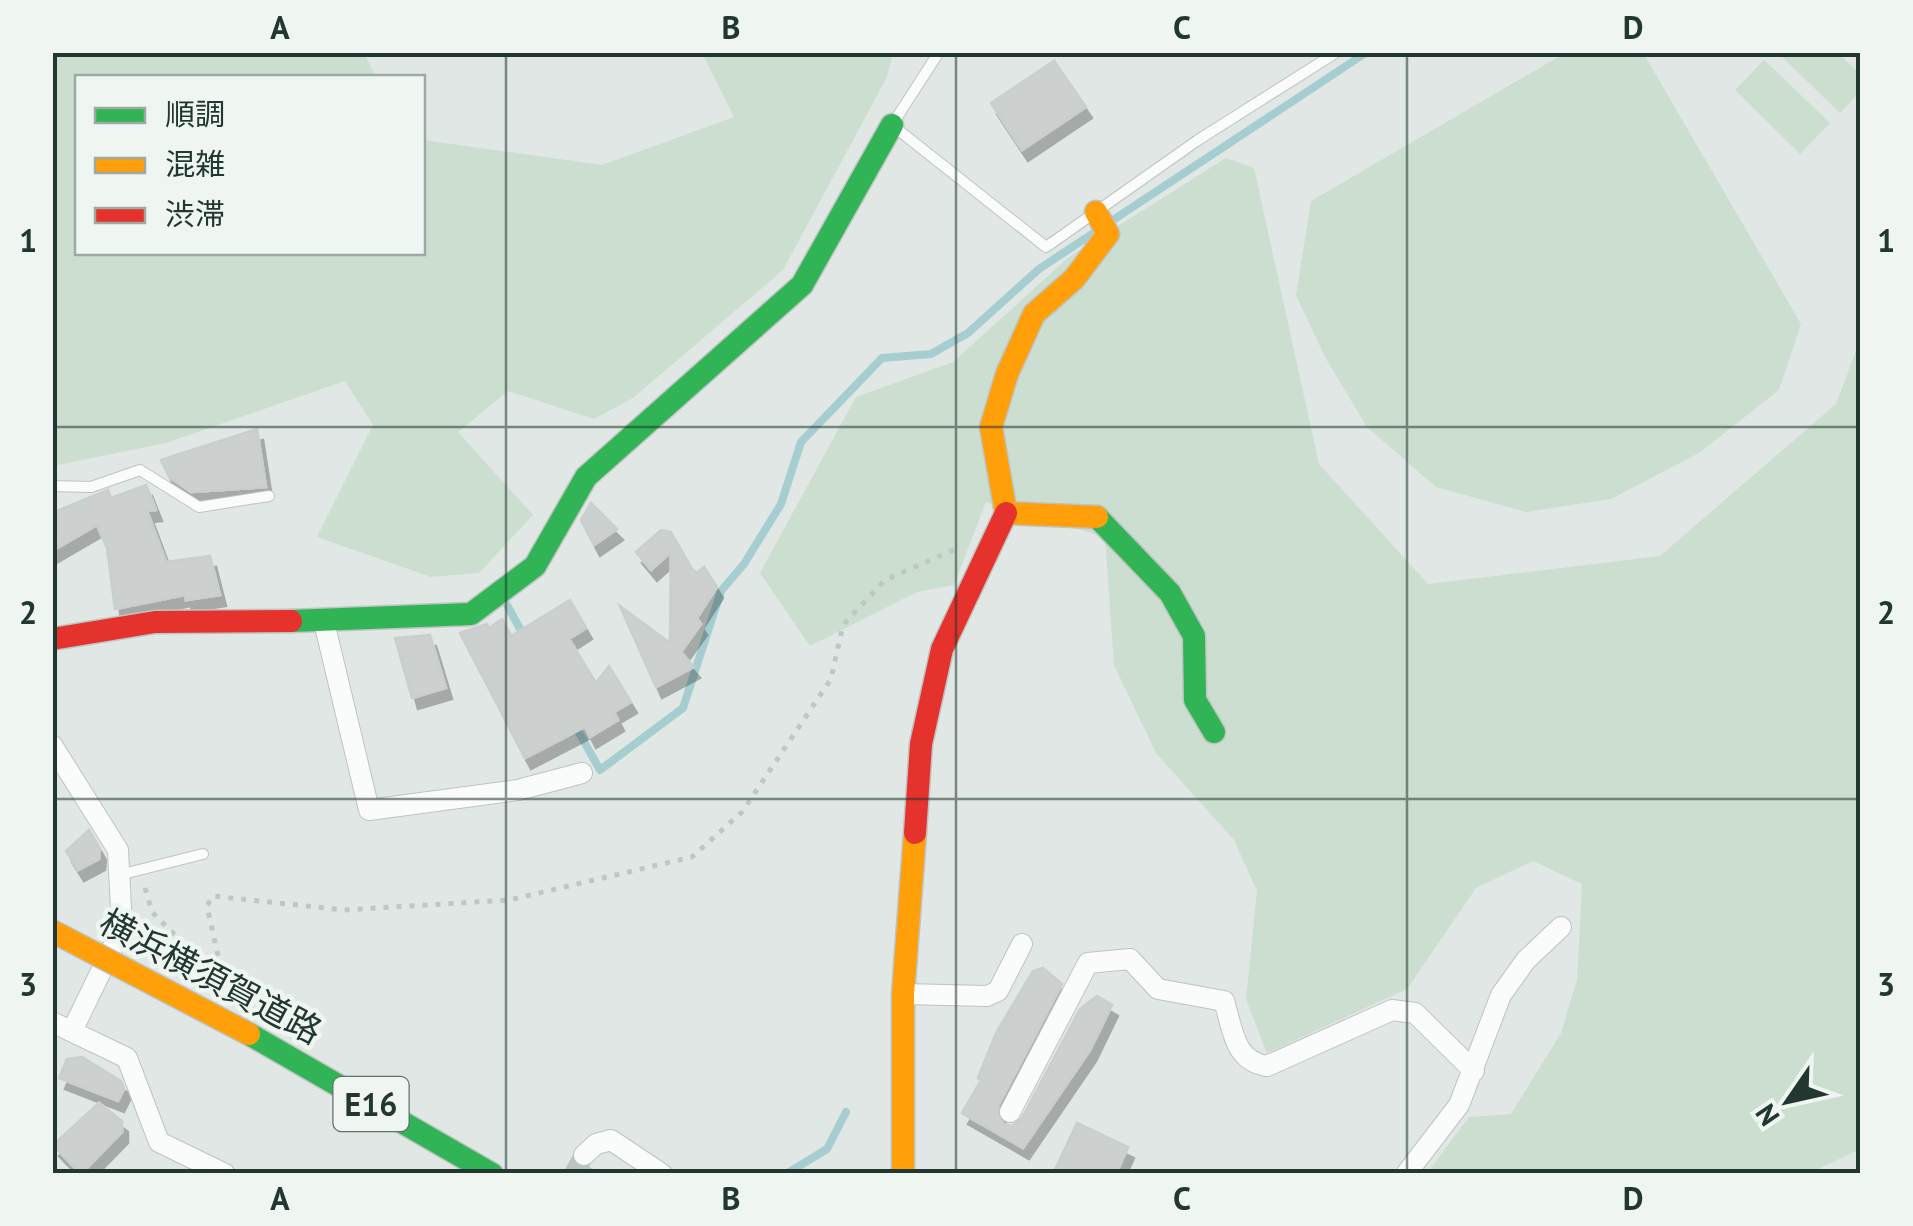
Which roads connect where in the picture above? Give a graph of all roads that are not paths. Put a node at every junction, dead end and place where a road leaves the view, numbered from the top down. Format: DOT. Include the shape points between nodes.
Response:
graph roads {
  1 [pos="939,52"];
  2 [pos="1336,52"];
  3 [pos="892,125"];
  4 [pos="1096,212"];
  5 [pos="52,486"];
  6 [pos="268,496"];
  7 [pos="1001,524"];
  8 [pos="324,622"];
  9 [pos="52,639"];
  10 [pos="1214,732"];
  11 [pos="52,745"];
  12 [pos="582,773"];
  13 [pos="203,854"];
  14 [pos="118,875"];
  15 [pos="1562,928"];
  16 [pos="52,930"];
  17 [pos="1022,944"];
  18 [pos="52,947"];
  19 [pos="903,994"];
  20 [pos="52,1022"];
  21 [pos="73,1029"];
  22 [pos="1474,1071"];
  23 [pos="1010,1112"];
  24 [pos="584,1154"];
  25 [pos="225,1174"];
  26 [pos="460,1174"];
  27 [pos="492,1174"];
  28 [pos="662,1174"];
  29 [pos="904,1174"];
  30 [pos="1406,1174"];
  1 -- 3 [label="lane"];
  2 -- 4 [label="lane"];
  3 -- 4 [label="lane" via="1046,247"];
  3 -- 8 [label="main road" via="802,285 586,477 534,566 470,614"];
  4 -- 7 [label="main road" via="1108,234 1074,279 1034,314 991,427"];
  5 -- 6 [label="lane" via="91,487 140,470 200,508"];
  7 -- 10 [label="main road" via="1102,518 1136,550 1194,636 1195,700"];
  7 -- 19 [label="main road" via="942,648 921,744"];
  8 -- 9 [label="main road" via="156,622"];
  8 -- 12 [label="street" via="369,810 518,790"];
  11 -- 14 [label="street" via="118,850"];
  13 -- 14 [label="lane"];
  14 -- 21 [label="street" via="122,928"];
  15 -- 22 [label="street" via="1500,995"];
  16 -- 27 [label="main road, 横浜横須賀道路 / E16, bridge" via="216,1015"];
  17 -- 19 [label="street" via="998,991 987,996"];
  18 -- 26 [label="main road, 横浜横須賀道路 / E16"];
  19 -- 29 [label="main road"];
  20 -- 21 [label="street"];
  21 -- 25 [label="street" via="127,1058 158,1142"];
  22 -- 23 [label="street" via="1415,1013 1392,1010 1267,1066 1250,1064 1239,1052 1224,1002 1158,989 1130,960 1088,963"];
  22 -- 30 [label="street" via="1459,1105"];
  24 -- 28 [label="street" via="611,1140"];
}
